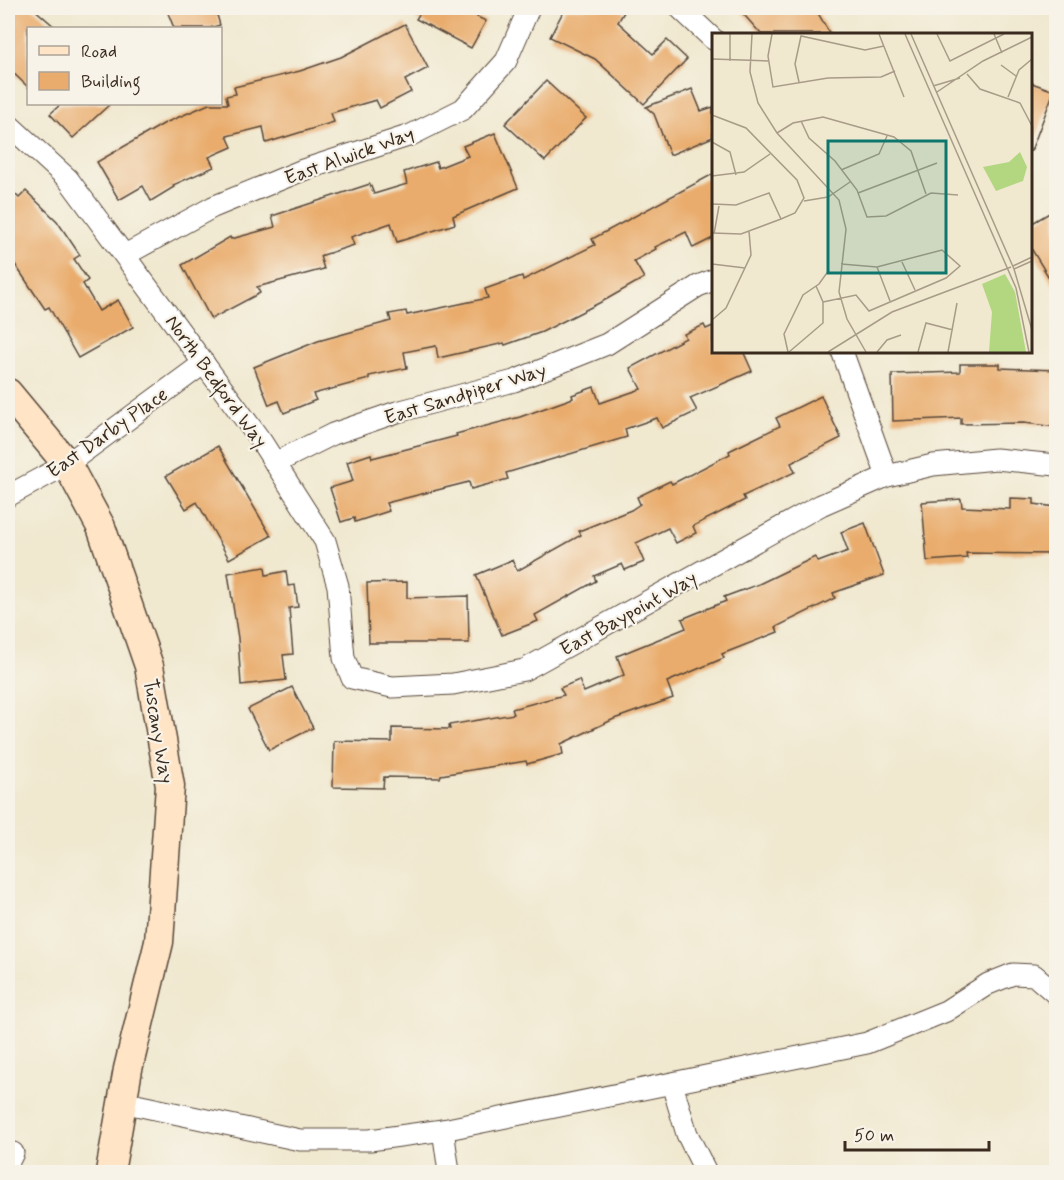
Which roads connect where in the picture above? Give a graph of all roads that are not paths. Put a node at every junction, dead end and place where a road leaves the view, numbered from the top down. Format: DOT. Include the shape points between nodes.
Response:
graph roads {
  1 [pos="529,8"];
  2 [pos="680,8"];
  3 [pos="712,38"];
  4 [pos="8,124"];
  5 [pos="125,255"];
  6 [pos="712,280"];
  7 [pos="842,352"];
  8 [pos="204,363"];
  9 [pos="8,393"];
  10 [pos="275,463"];
  11 [pos="67,464"];
  12 [pos="1056,465"];
  13 [pos="887,476"];
  14 [pos="8,496"];
  15 [pos="352,678"];
  16 [pos="1056,994"];
  17 [pos="672,1084"];
  18 [pos="122,1102"];
  19 [pos="443,1130"];
  20 [pos="110,1173"];
  21 [pos="449,1173"];
  22 [pos="706,1173"];
  1 -- 5 [label="street, East Alwick Way" via="506,61 463,109 411,135 303,170 213,207"];
  2 -- 3 [label="street"];
  4 -- 5 [label="street, North Bedford Way" via="68,179"];
  5 -- 8 [label="street, North Bedford Way"];
  6 -- 10 [label="street, East Sandpiper Way" via="607,344 513,381 333,434"];
  7 -- 13 [label="street"];
  8 -- 10 [label="street, North Bedford Way"];
  8 -- 11 [label="street, East Darby Place"];
  9 -- 11 [label="street, Tuscany Way"];
  10 -- 15 [label="street, North Bedford Way" via="325,541 338,586 344,657"];
  11 -- 14 [label="street, East Darby Place"];
  11 -- 18 [label="street, Tuscany Way" via="101,527 149,666 170,786 159,942"];
  12 -- 13 [label="street, East Baypoint Way" via="996,459 933,465"];
  13 -- 15 [label="street, East Baypoint Way" via="821,505 524,670 453,684 392,687"];
  16 -- 17 [label="street" via="1034,975 1013,974 988,984 946,1011 867,1043"];
  17 -- 19 [label="street"];
  17 -- 22 [label="street" via="687,1134"];
  18 -- 19 [label="street" via="300,1140 370,1140"];
  18 -- 20 [label="street, Tuscany Way"];
  19 -- 21 [label="street"];
}
